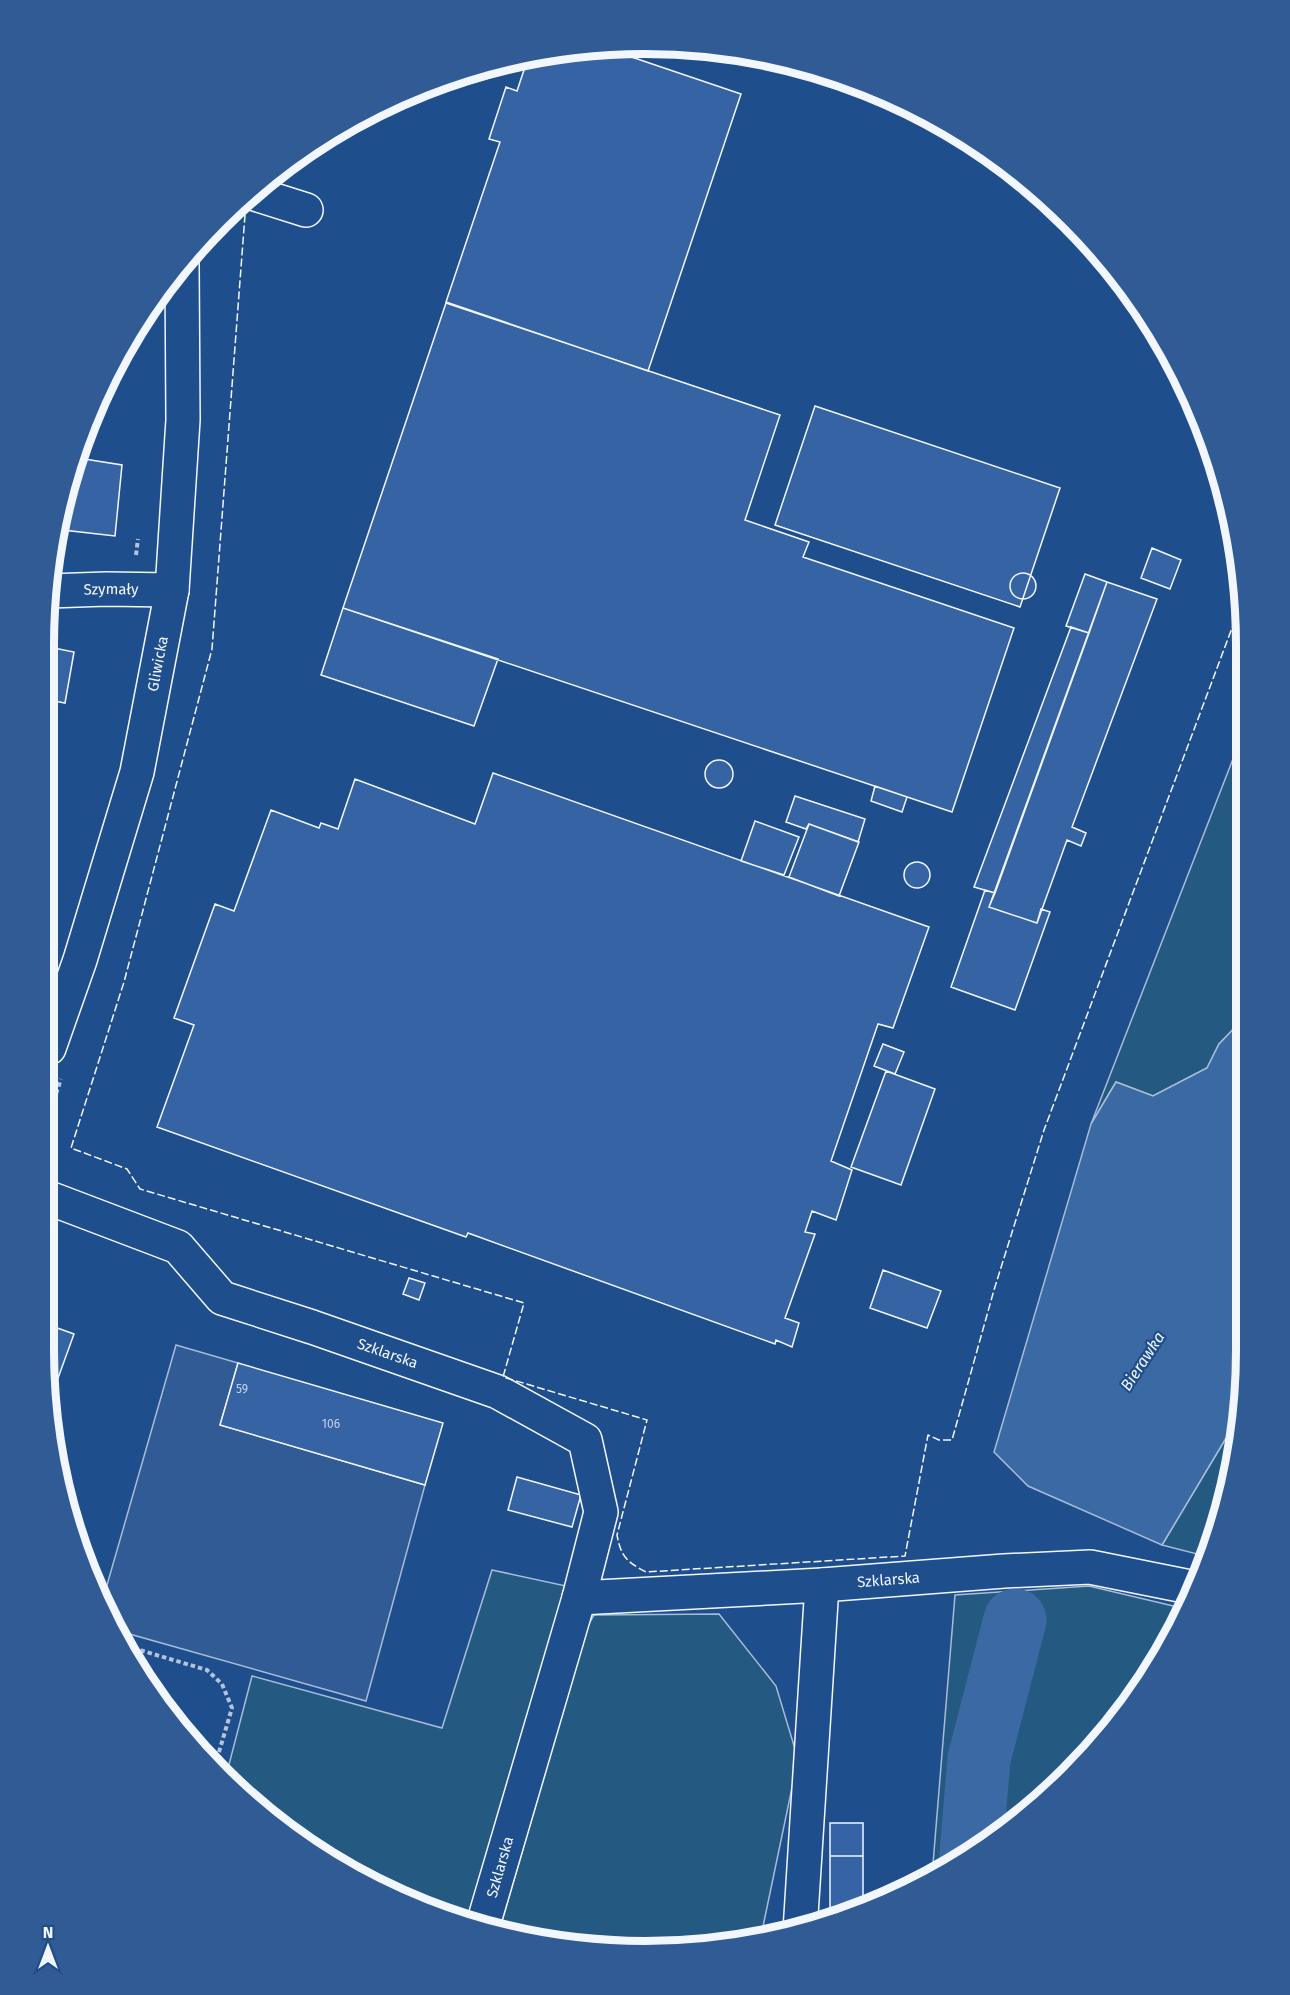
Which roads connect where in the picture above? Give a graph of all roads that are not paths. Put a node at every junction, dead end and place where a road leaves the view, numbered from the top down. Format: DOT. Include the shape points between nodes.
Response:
graph roads {
  1 [pos="261,196"];
  2 [pos="306,210"];
  3 [pos="182,278"];
  4 [pos="172,590"];
  5 [pos="57,591"];
  6 [pos="54,1034"];
  7 [pos="54,1200"];
  8 [pos="822,1585"];
  9 [pos="1186,1587"];
  10 [pos="579,1598"];
  11 [pos="485,1919"];
  12 [pos="801,1920"];
  1 -- 2 [label="street"];
  3 -- 4 [label="street, Gliwicka" via="183,420"];
  4 -- 5 [label="street, Szymały"];
  4 -- 6 [label="street, Gliwicka" via="137,772"];
  7 -- 10 [label="street, Szklarska" via="178,1247 222,1298 498,1392 585,1440 601,1512"];
  8 -- 9 [label="street, Szklarska" via="1090,1567"];
  8 -- 10 [label="street, Szklarska"];
  8 -- 12 [label="street"];
  10 -- 11 [label="street, Szklarska"];
}
